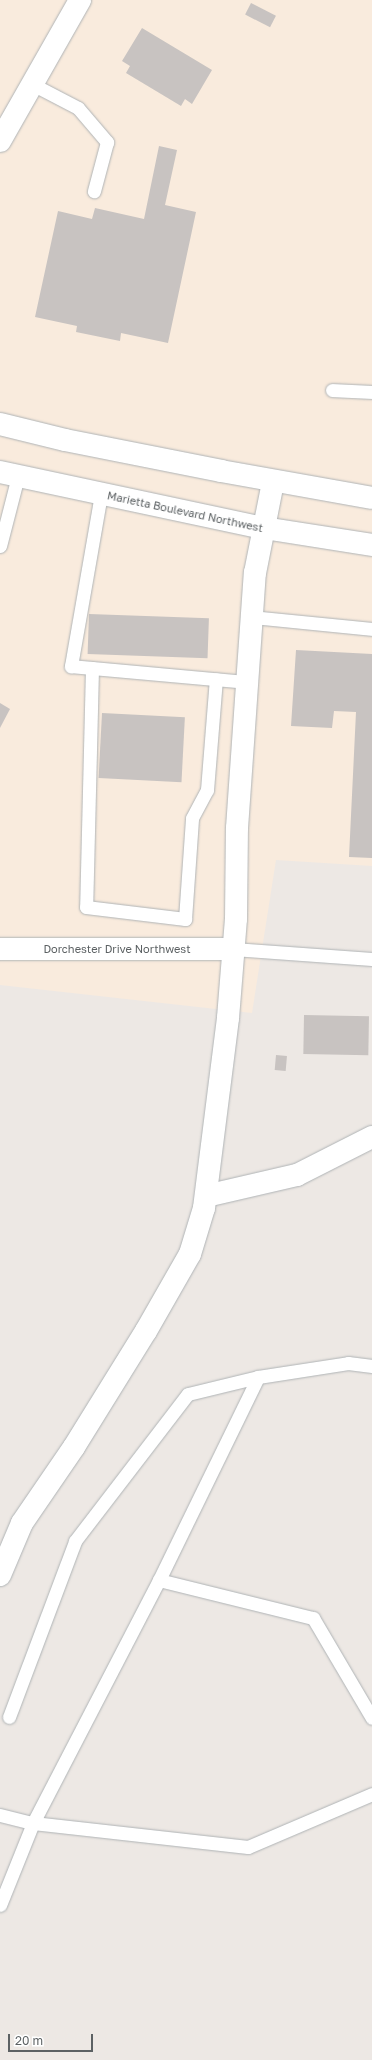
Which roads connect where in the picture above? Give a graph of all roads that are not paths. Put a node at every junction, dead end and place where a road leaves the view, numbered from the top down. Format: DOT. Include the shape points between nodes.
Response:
graph roads {
  1 [pos="80,0"];
  2 [pos="32,84"];
  3 [pos="0,140"];
  4 [pos="94,191"];
  5 [pos="332,390"];
  6 [pos="372,392"];
  7 [pos="0,424"];
  8 [pos="9,474"];
  9 [pos="273,482"];
  10 [pos="101,494"];
  11 [pos="372,498"];
  12 [pos="264,528"];
  13 [pos="372,545"];
  14 [pos="0,546"];
  15 [pos="252,617"];
  16 [pos="372,629"];
  17 [pos="92,668"];
  18 [pos="216,679"];
  19 [pos="247,682"];
  20 [pos="0,949"];
  21 [pos="234,949"];
  22 [pos="372,959"];
  23 [pos="372,1137"];
  24 [pos="206,1196"];
  25 [pos="372,1366"];
  26 [pos="258,1377"];
  27 [pos="0,1575"];
  28 [pos="159,1580"];
  29 [pos="9,1717"];
  30 [pos="372,1718"];
  31 [pos="372,1794"];
  32 [pos="0,1815"];
  33 [pos="33,1823"];
  34 [pos="0,1905"];
  1 -- 2 [label="street"];
  2 -- 3 [label="street"];
  2 -- 4 [label="lane" via="78,108 107,142"];
  5 -- 6 [label="lane"];
  7 -- 9 [label="street" via="65,440"];
  8 -- 10 [label="street, Marietta Boulevard Northwest"];
  8 -- 14 [label="lane"];
  9 -- 11 [label="street"];
  9 -- 12 [label="street"];
  10 -- 12 [label="street, Marietta Boulevard Northwest"];
  10 -- 17 [label="lane" via="71,666"];
  12 -- 13 [label="street, Marietta Boulevard Northwest"];
  12 -- 15 [label="street" via="255,573"];
  15 -- 16 [label="lane"];
  15 -- 19 [label="street"];
  17 -- 18 [label="lane"];
  17 -- 18 [label="lane" via="86,907 185,919 192,818 207,790"];
  18 -- 19 [label="lane"];
  19 -- 21 [label="street" via="237,828"];
  20 -- 21 [label="street, Dorchester Drive Northwest"];
  21 -- 22 [label="lane"];
  21 -- 24 [label="street"];
  23 -- 24 [label="street" via="297,1175"];
  24 -- 27 [label="street" via="190,1254 74,1447 22,1523"];
  25 -- 26 [label="lane" via="348,1363"];
  26 -- 28 [label="lane"];
  26 -- 29 [label="lane" via="188,1394 75,1541"];
  28 -- 30 [label="lane" via="313,1618"];
  28 -- 33 [label="lane"];
  31 -- 33 [label="lane" via="248,1847"];
  32 -- 33 [label="lane"];
  33 -- 34 [label="lane"];
}
